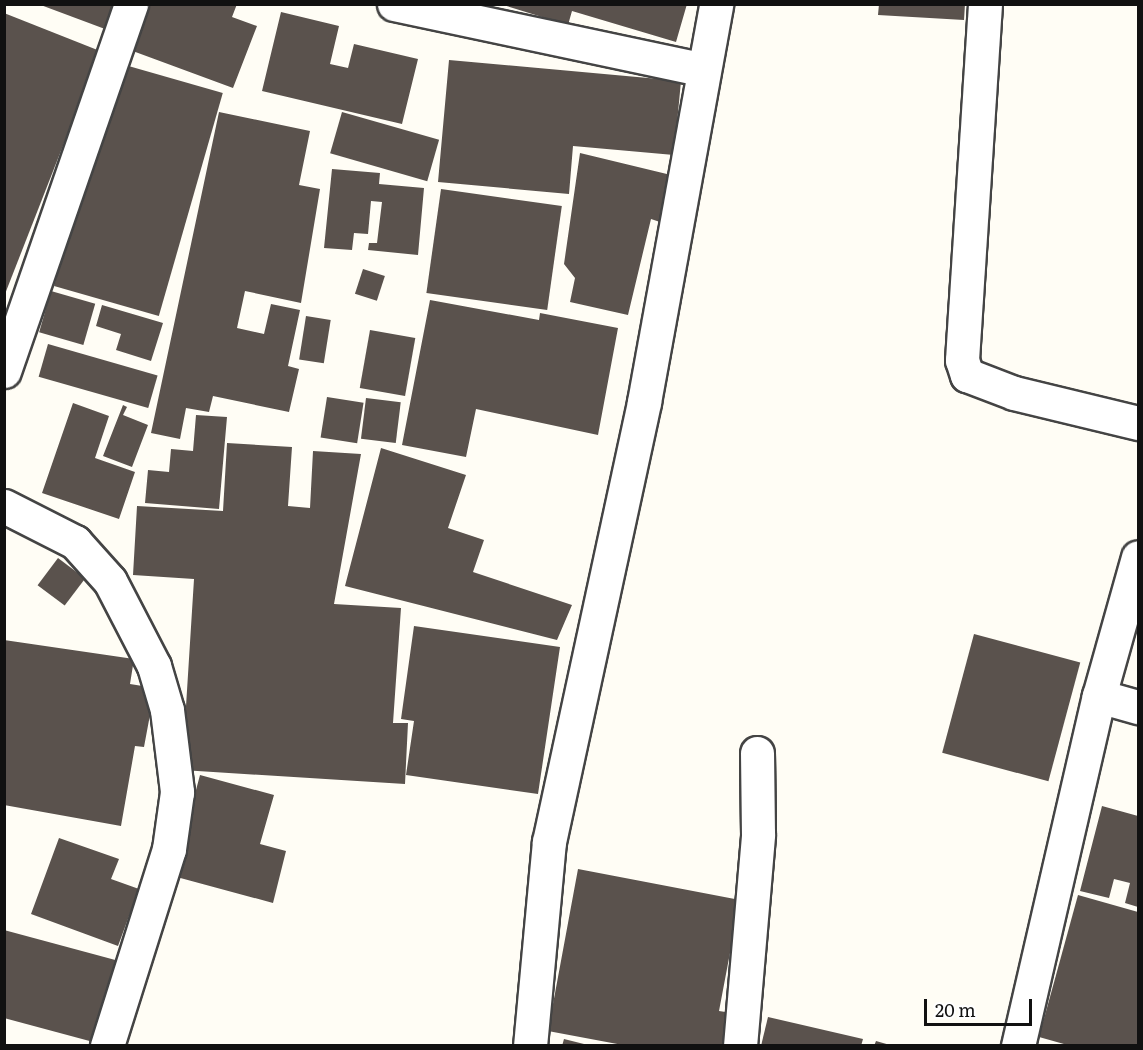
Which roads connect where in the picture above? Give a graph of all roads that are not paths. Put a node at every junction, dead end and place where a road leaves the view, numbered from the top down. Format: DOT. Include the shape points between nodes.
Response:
graph roads {
  1 [pos="131,4"];
  2 [pos="394,4"];
  3 [pos="716,4"];
  4 [pos="985,4"];
  5 [pos="701,69"];
  6 [pos="4,371"];
  7 [pos="1138,423"];
  8 [pos="4,506"];
  9 [pos="1138,556"];
  10 [pos="1100,696"];
  11 [pos="1138,707"];
  12 [pos="757,753"];
  13 [pos="107,1046"];
  14 [pos="530,1046"];
  15 [pos="740,1046"];
  16 [pos="1018,1046"];
  1 -- 6 [label="street"];
  2 -- 5 [label="street"];
  3 -- 5 [label="street"];
  4 -- 7 [label="street" via="962,360 967,375 1014,393"];
  5 -- 14 [label="street" via="644,402 549,842"];
  8 -- 13 [label="street" via="75,542 110,581 154,666 167,710 177,792 169,849"];
  9 -- 10 [label="street"];
  10 -- 11 [label="street"];
  10 -- 16 [label="street"];
  12 -- 15 [label="street" via="758,834"];
}
